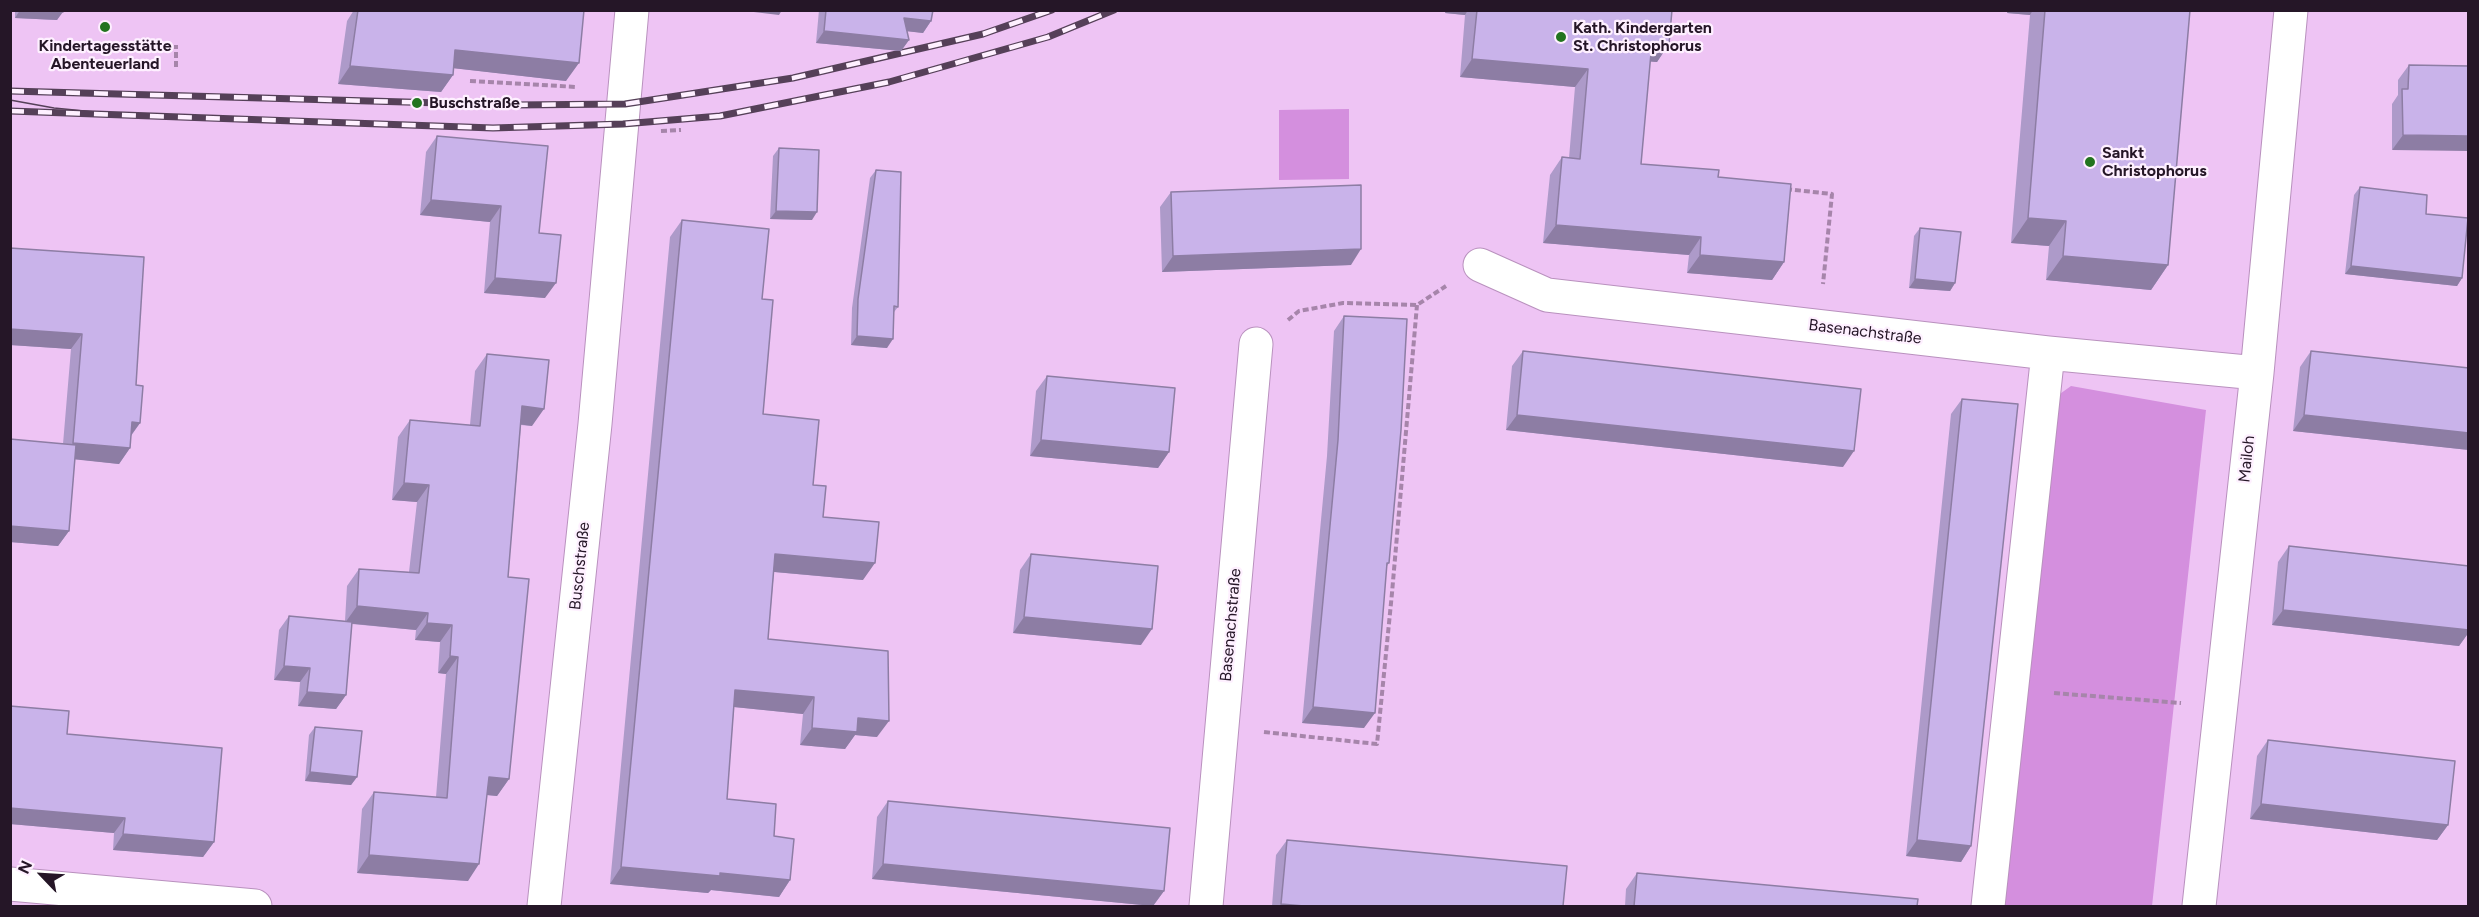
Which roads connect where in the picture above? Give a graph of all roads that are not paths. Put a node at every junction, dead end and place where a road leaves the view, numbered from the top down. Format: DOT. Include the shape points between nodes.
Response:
graph roads {
  1 [pos="632,10"];
  2 [pos="2292,10"];
  3 [pos="1480,265"];
  4 [pos="1256,344"];
  5 [pos="2048,353"];
  6 [pos="2256,373"];
  7 [pos="10,884"];
  8 [pos="255,906"];
  9 [pos="544,906"];
  10 [pos="1206,906"];
  11 [pos="1988,906"];
  12 [pos="2199,906"];
  1 -- 9 [label="street, Buschstraße" via="595,424"];
  2 -- 6 [label="street, Mailoh"];
  3 -- 5 [label="street, Basenachstraße" via="1547,295"];
  4 -- 10 [label="street, Basenachstraße"];
  5 -- 6 [label="street, Basenachstraße"];
  5 -- 11 [label="street"];
  6 -- 12 [label="street, Mailoh"];
  7 -- 8 [label="street"];
}
